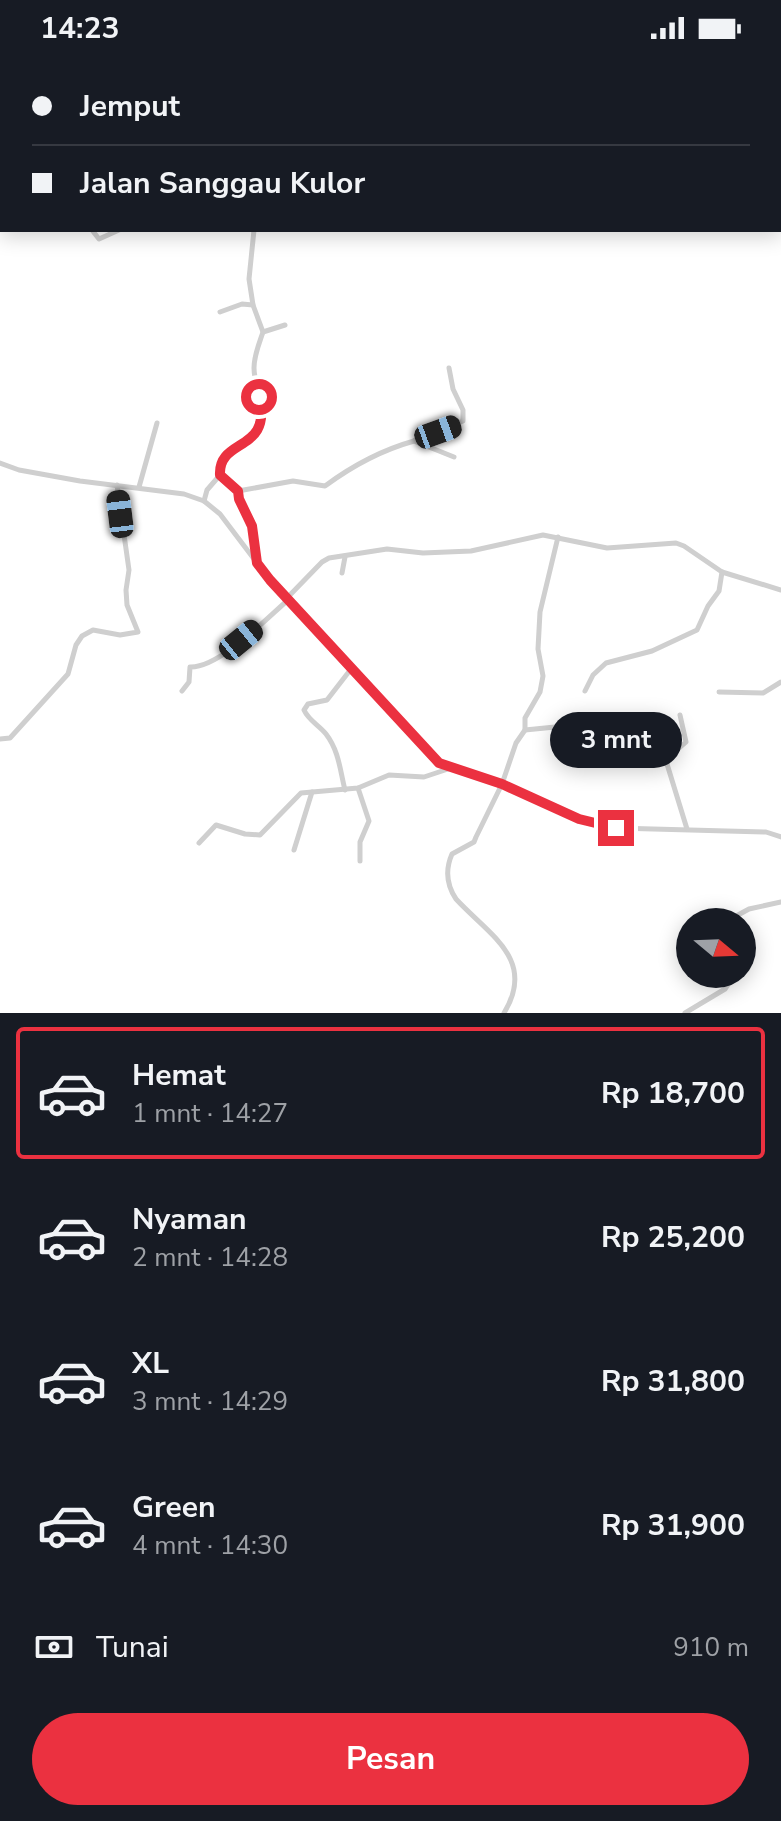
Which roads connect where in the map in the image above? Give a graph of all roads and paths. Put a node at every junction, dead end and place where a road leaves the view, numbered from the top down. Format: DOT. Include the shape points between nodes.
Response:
graph roads {
  1 [pos="94,232"];
  2 [pos="115,232"];
  3 [pos="254,232"];
  4 [pos="253,305"];
  5 [pos="220,312"];
  6 [pos="285,325"];
  7 [pos="263,332"];
  8 [pos="449,368"];
  9 [pos="157,423"];
  10 [pos="414,441"];
  11 [pos="454,457"];
  12 [pos="0,463"];
  13 [pos="220,475"];
  14 [pos="117,485"];
  15 [pos="139,488"];
  16 [pos="238,491"];
  17 [pos="204,501"];
  18 [pos="558,537"];
  19 [pos="345,557"];
  20 [pos="257,563"];
  21 [pos="722,572"];
  22 [pos="342,573"];
  23 [pos="781,590"];
  24 [pos="287,599"];
  25 [pos="351,669"];
  26 [pos="781,682"];
  27 [pos="182,691"];
  28 [pos="585,691"];
  29 [pos="719,692"];
  30 [pos="680,715"];
  31 [pos="575,725"];
  32 [pos="525,730"];
  33 [pos="0,739"];
  34 [pos="451,768"];
  35 [pos="502,784"];
  36 [pos="358,788"];
  37 [pos="345,790"];
  38 [pos="312,792"];
  39 [pos="687,829"];
  40 [pos="781,837"];
  41 [pos="199,843"];
  42 [pos="294,850"];
  43 [pos="360,861"];
  44 [pos="781,902"];
  45 [pos="754,908"];
  46 [pos="724,988"];
  47 [pos="504,1013"];
  48 [pos="685,1013"];
  1 -- 2 [label="street" via="99,239"];
  3 -- 4 [label="street" via="249,270"];
  4 -- 5 [label="street"];
  4 -- 7 [label="street"];
  6 -- 7 [label="street"];
  7 -- 13 [label="street" via="254,368 262,421 254,436 222,460"];
  8 -- 10 [label="street" via="463,421"];
  9 -- 15 [label="street"];
  10 -- 11 [label="street"];
  10 -- 16 [label="street" via="363,462 325,486 293,481"];
  12 -- 14 [label="street"];
  13 -- 16 [label="street"];
  13 -- 17 [label="street"];
  14 -- 15 [label="street"];
  14 -- 33 [label="street" via="129,570 127,605 138,632 93,630 82,636 63,681 10,738"];
  15 -- 17 [label="street"];
  16 -- 20 [label="street" via="252,526"];
  17 -- 20 [label="street"];
  18 -- 19 [label="street" via="535,536 471,551 387,549"];
  18 -- 21 [label="street" via="607,548 676,543"];
  18 -- 32 [label="street" via="540,612 543,682 525,718"];
  19 -- 22 [label="street"];
  19 -- 24 [label="street" via="325,560"];
  20 -- 24 [label="street"];
  21 -- 23 [label="street"];
  21 -- 28 [label="street" via="719,591 697,630 652,651 606,663"];
  24 -- 25 [label="street"];
  24 -- 27 [label="street" via="229,650 190,667"];
  25 -- 34 [label="street" via="429,755"];
  25 -- 37 [label="street" via="327,700 304,710 335,748"];
  26 -- 29 [label="street" via="763,693"];
  30 -- 39 [label="street" via="686,742 667,764"];
  31 -- 32 [label="street"];
  32 -- 35 [label="street"];
  34 -- 35 [label="street"];
  34 -- 36 [label="street" via="424,777 389,775"];
  35 -- 39 [label="street" via="598,825"];
  35 -- 47 [label="street" via="474,842 455,850 446,872 456,899 511,958 515,976"];
  36 -- 37 [label="street"];
  36 -- 43 [label="street" via="369,821 360,842"];
  37 -- 38 [label="street"];
  38 -- 41 [label="street" via="296,796 260,835 216,825"];
  38 -- 42 [label="street"];
  39 -- 40 [label="street"];
  44 -- 45 [label="street"];
  46 -- 48 [label="street"];
}
